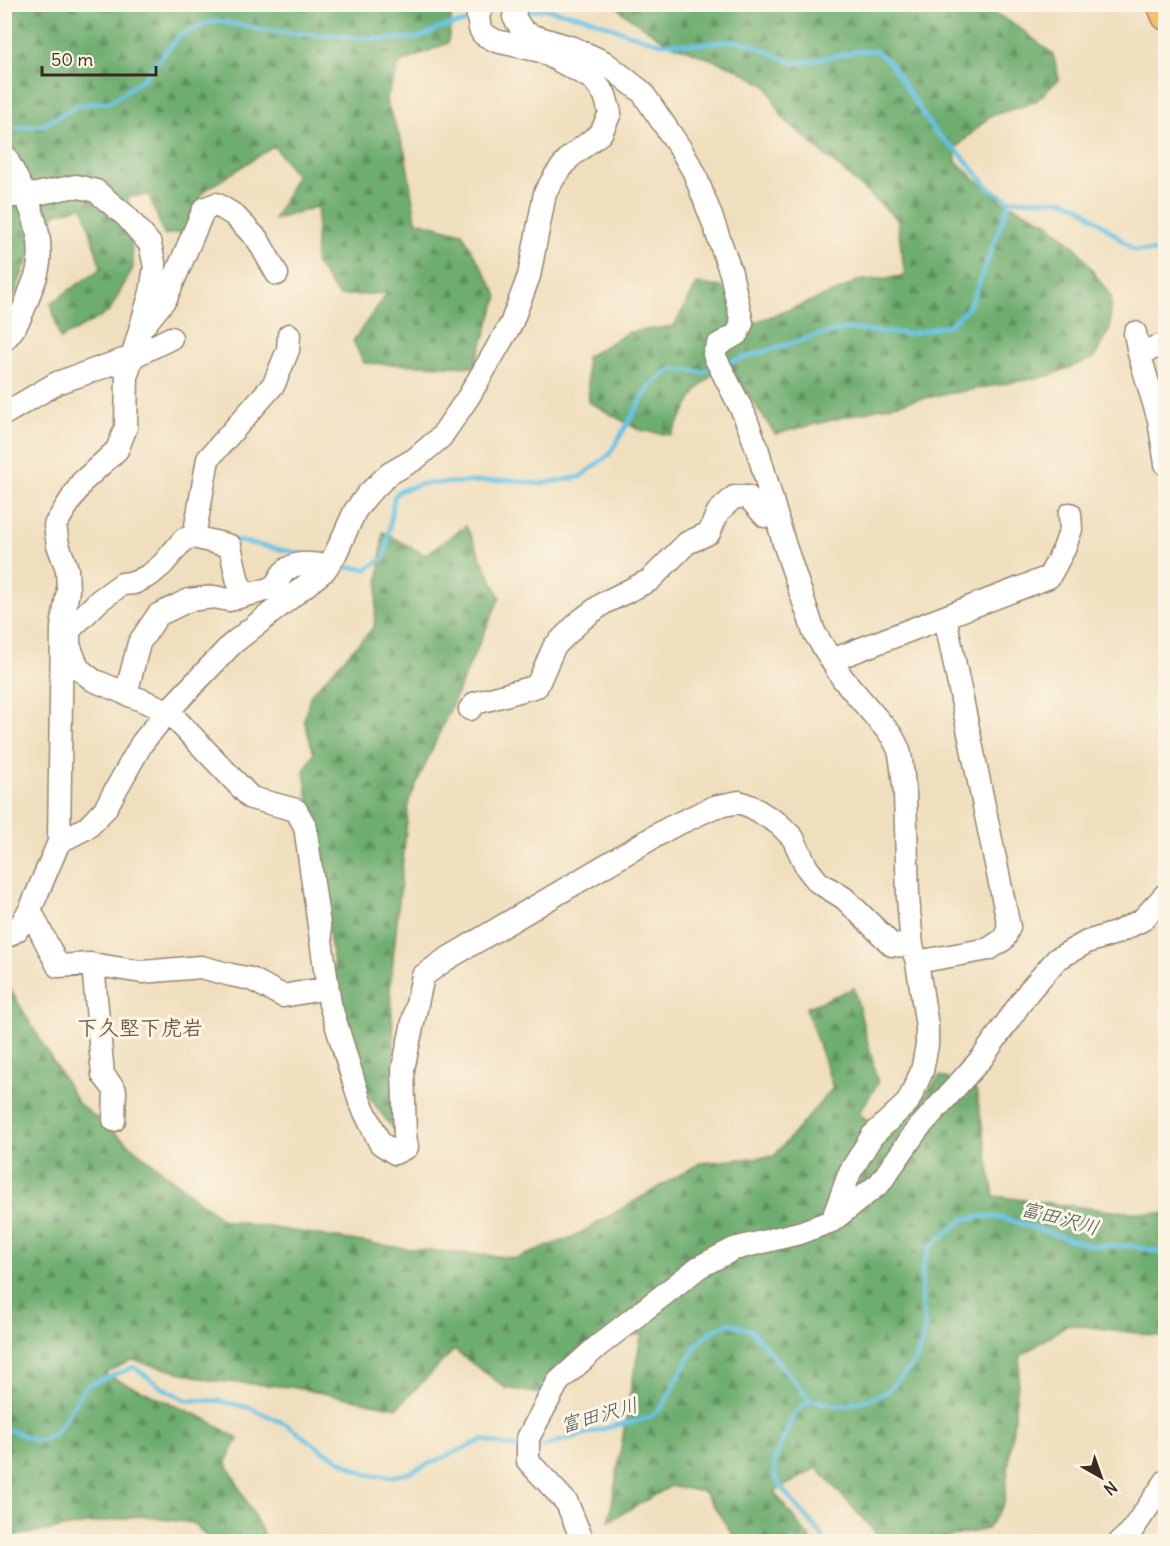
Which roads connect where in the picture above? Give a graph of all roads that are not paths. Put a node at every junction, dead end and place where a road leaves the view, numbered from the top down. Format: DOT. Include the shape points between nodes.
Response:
graph roads {
  1 [pos="1161,4"];
  2 [pos="515,8"];
  3 [pos="480,11"];
  4 [pos="1166,16"];
  5 [pos="8,160"];
  6 [pos="15,196"];
  7 [pos="277,274"];
  8 [pos="138,332"];
  9 [pos="290,335"];
  10 [pos="171,338"];
  11 [pos="4,340"];
  12 [pos="1166,344"];
  13 [pos="132,357"];
  14 [pos="4,414"];
  15 [pos="1166,464"];
  16 [pos="775,513"];
  17 [pos="1070,514"];
  18 [pos="194,537"];
  19 [pos="327,567"];
  20 [pos="246,595"];
  21 [pos="945,617"];
  22 [pos="66,633"];
  23 [pos="832,660"];
  24 [pos="126,694"];
  25 [pos="470,709"];
  26 [pos="168,711"];
  27 [pos="59,842"];
  28 [pos="1166,894"];
  29 [pos="30,910"];
  30 [pos="4,938"];
  31 [pos="915,954"];
  32 [pos="91,964"];
  33 [pos="327,988"];
  34 [pos="114,1120"];
  35 [pos="832,1221"];
  36 [pos="1166,1481"];
  37 [pos="583,1542"];
  38 [pos="1120,1542"];
  1 -- 4 [label="main road"];
  2 -- 3 [label="street"];
  2 -- 16 [label="street" via="516,21 525,32 604,62 642,92 694,172 731,273 742,324 737,334 718,345 714,354 744,414"];
  3 -- 19 [label="street" via="480,29 489,38 541,51 593,79 605,95 610,113 601,133 570,158 545,193 530,276 511,324 469,396 441,437 368,494"];
  5 -- 6 [label="street"];
  6 -- 8 [label="street" via="76,186 96,191 126,216 150,244 155,267"];
  6 -- 11 [label="street" via="37,227 38,272 22,316"];
  7 -- 8 [label="street" via="258,240 234,215 216,204 204,209 166,298"];
  8 -- 13 [label="street"];
  9 -- 18 [label="street" via="274,384 208,459"];
  10 -- 13 [label="street"];
  12 -- 15 [label="street" via="1137,343 1159,420"];
  13 -- 14 [label="street" via="57,383"];
  13 -- 22 [label="street" via="127,375 126,427 117,450 82,482 55,525 67,569 62,627"];
  16 -- 23 [label="street" via="814,632"];
  16 -- 25 [label="street" via="765,516 748,497 734,497 718,512 709,533 687,543 650,580 604,603 581,620 554,647 537,686 476,703"];
  17 -- 21 [label="street" via="1071,529 1049,577"];
  18 -- 20 [label="street" via="230,546 238,582"];
  18 -- 22 [label="street" via="184,539 150,575 122,584 100,600"];
  19 -- 20 [label="street" via="296,565 284,571 276,585"];
  19 -- 26 [label="street" via="232,644"];
  20 -- 24 [label="street" via="229,600 189,600 158,615 140,643"];
  21 -- 23 [label="street"];
  21 -- 31 [label="street" via="1009,927 1004,939 989,949"];
  22 -- 24 [label="street" via="78,668 93,680"];
  22 -- 27 [label="street"];
  23 -- 31 [label="street" via="843,680 892,736 899,750 906,794 908,897"];
  24 -- 26 [label="street"];
  26 -- 27 [label="street" via="142,743 105,809 88,827"];
  26 -- 33 [label="street" via="251,798 296,810 305,826"];
  27 -- 29 [label="street"];
  28 -- 35 [label="street" via="1142,920 1057,959 982,1058 917,1130 880,1183"];
  29 -- 30 [label="street" via="16,930"];
  29 -- 32 [label="street" via="58,966"];
  31 -- 33 [label="street" via="891,945 844,898 818,882 793,838 780,824 739,802 714,807 669,828 423,976 403,1069 407,1147 395,1153 380,1143 360,1102"];
  31 -- 35 [label="street" via="927,1026 922,1071 908,1102 872,1136 850,1172"];
  32 -- 33 [label="street" via="142,972 201,967 251,979 283,996"];
  32 -- 34 [label="street" via="103,1075 115,1090"];
  35 -- 37 [label="street" via="734,1249 699,1267 558,1382 528,1448 528,1461 567,1503"];
  36 -- 38 [label="street"];
}
